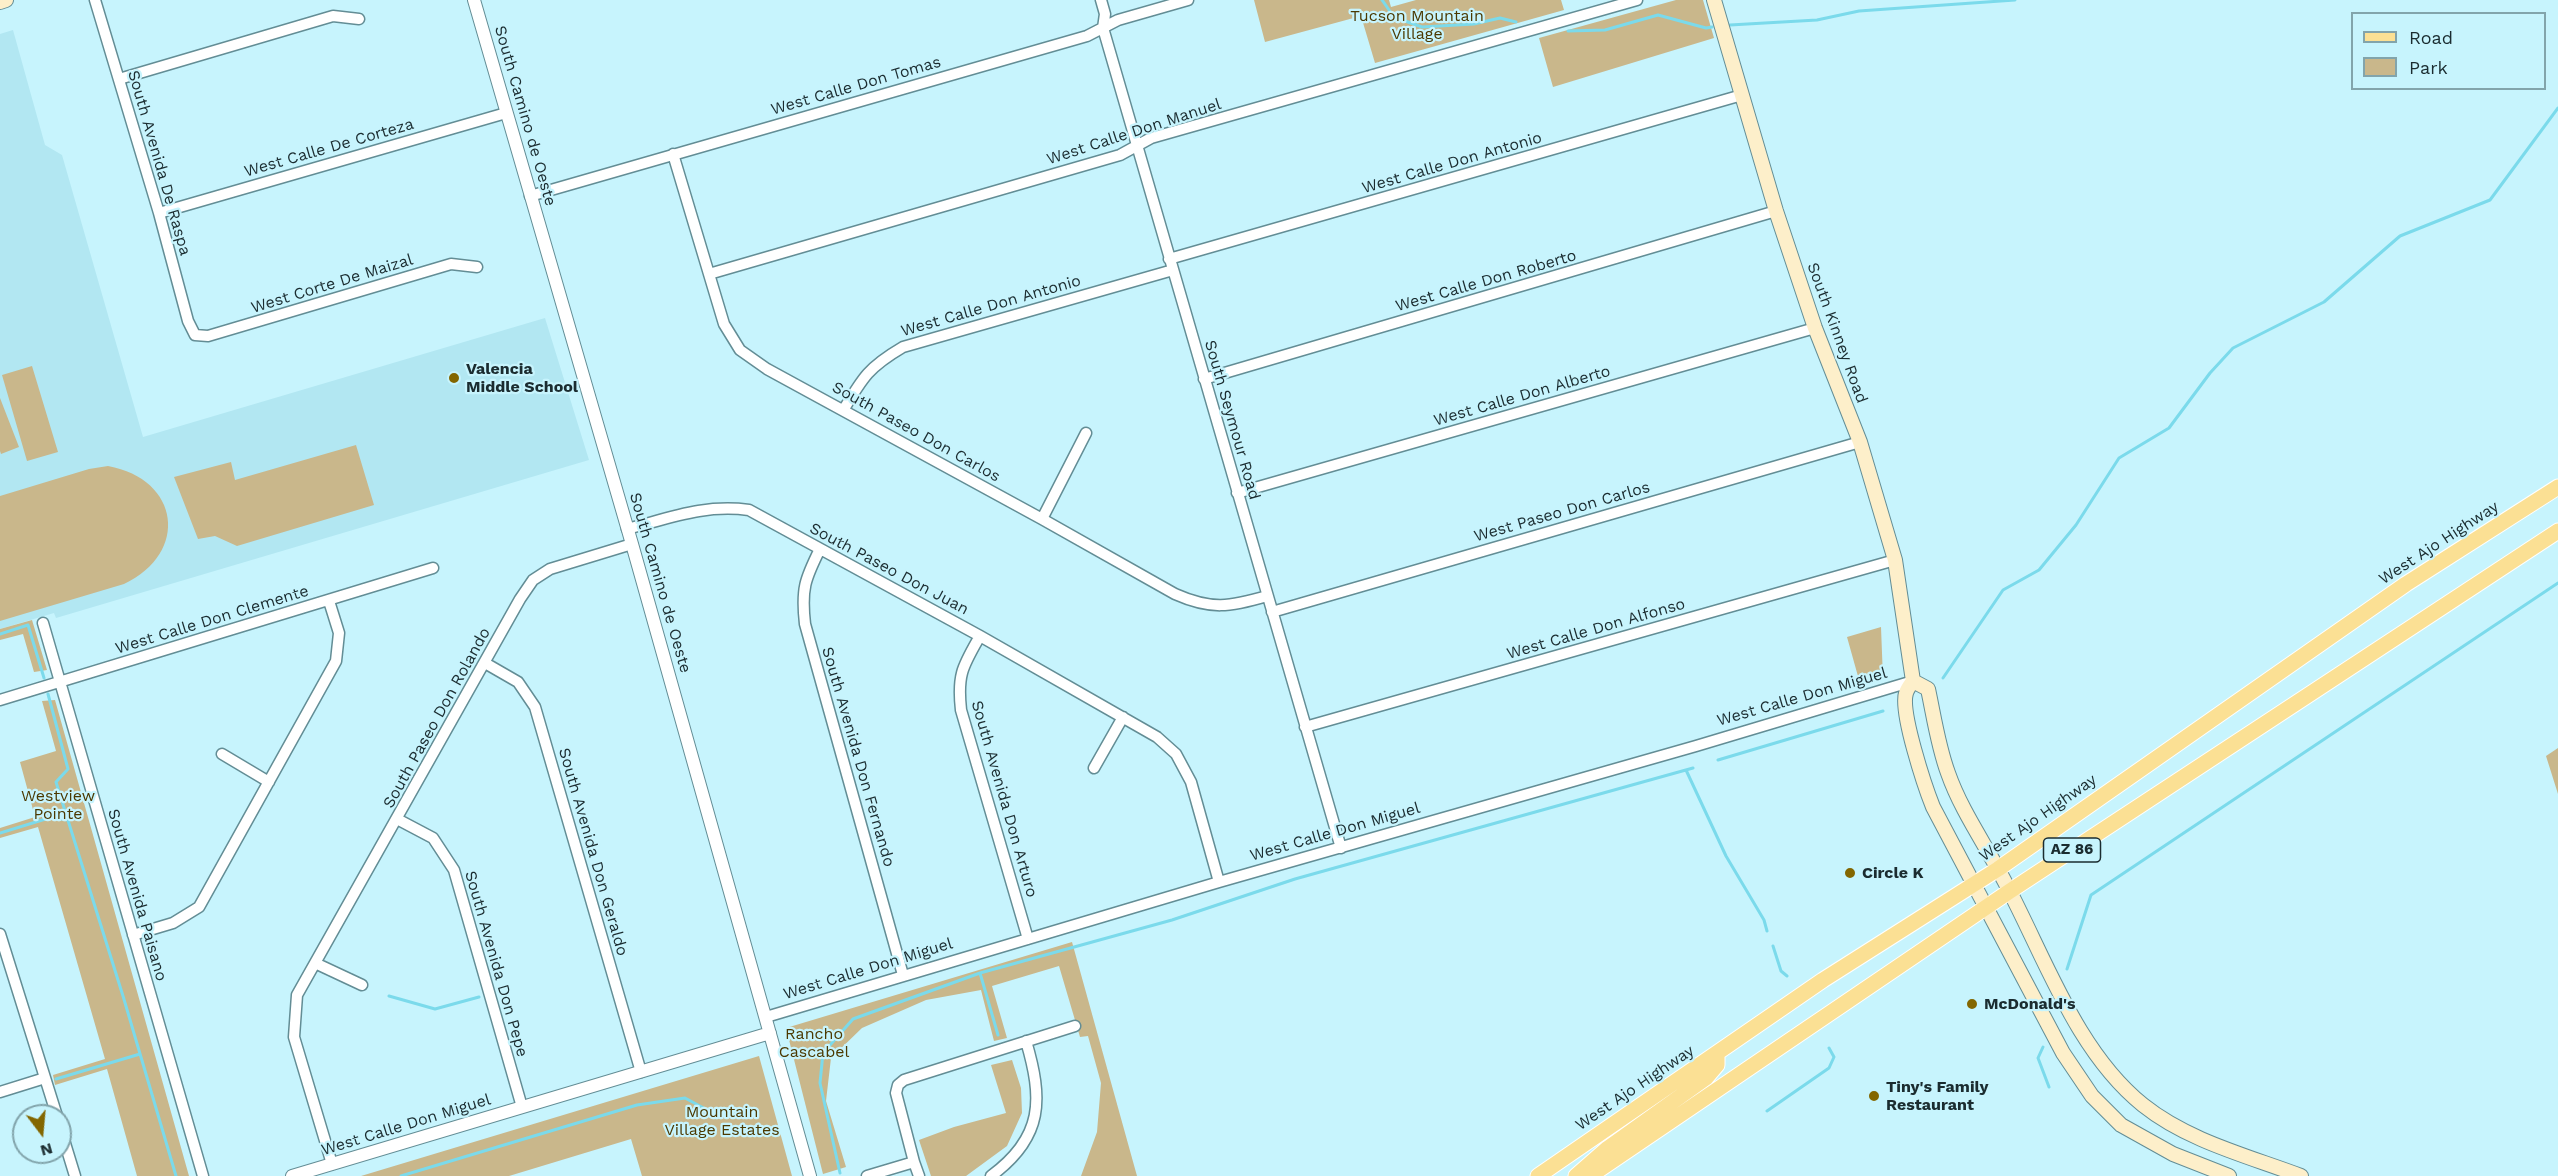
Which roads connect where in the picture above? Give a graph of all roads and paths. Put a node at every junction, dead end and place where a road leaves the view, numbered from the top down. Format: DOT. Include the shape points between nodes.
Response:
graph roads {
  1 [pos="6,0"];
  2 [pos="95,0"];
  3 [pos="474,0"];
  4 [pos="1101,0"];
  5 [pos="1188,0"];
  6 [pos="1637,0"];
  7 [pos="1714,0"];
  8 [pos="0,2"];
  9 [pos="359,19"];
  10 [pos="1103,28"];
  11 [pos="119,79"];
  12 [pos="1742,95"];
  13 [pos="506,113"];
  14 [pos="1136,146"];
  15 [pos="673,154"];
  16 [pos="530,196"];
  17 [pos="1776,211"];
  18 [pos="159,213"];
  19 [pos="1169,259"];
  20 [pos="477,267"];
  21 [pos="1173,270"];
  22 [pos="709,274"];
  23 [pos="1815,328"];
  24 [pos="195,335"];
  25 [pos="1204,379"];
  26 [pos="844,409"];
  27 [pos="1086,433"];
  28 [pos="1860,442"];
  29 [pos="2558,487"];
  30 [pos="1237,493"];
  31 [pos="1042,519"];
  32 [pos="627,529"];
  33 [pos="2558,531"];
  34 [pos="632,544"];
  35 [pos="820,549"];
  36 [pos="1895,560"];
  37 [pos="433,567"];
  38 [pos="1267,596"];
  39 [pos="329,601"];
  40 [pos="1272,612"];
  41 [pos="43,623"];
  42 [pos="980,636"];
  43 [pos="485,663"];
  44 [pos="61,681"];
  45 [pos="1913,681"];
  46 [pos="0,700"];
  47 [pos="1123,717"];
  48 [pos="1305,727"];
  49 [pos="222,754"];
  50 [pos="1094,768"];
  51 [pos="269,782"];
  52 [pos="397,819"];
  53 [pos="1341,848"];
  54 [pos="1998,868"];
  55 [pos="1219,882"];
  56 [pos="1972,885"];
  57 [pos="2010,891"];
  58 [pos="1984,909"];
  59 [pos="0,934"];
  60 [pos="133,935"];
  61 [pos="1028,939"];
  62 [pos="4,959"];
  63 [pos="315,963"];
  64 [pos="903,975"];
  65 [pos="362,985"];
  66 [pos="766,1017"];
  67 [pos="1075,1026"];
  68 [pos="770,1033"];
  69 [pos="1026,1041"];
  70 [pos="1717,1055"];
  71 [pos="641,1072"];
  72 [pos="45,1078"];
  73 [pos="0,1092"];
  74 [pos="53,1104"];
  75 [pos="522,1107"];
  76 [pos="914,1162"];
  77 [pos="332,1164"];
  78 [pos="203,1176"];
  79 [pos="292,1176"];
  80 [pos="810,1176"];
  81 [pos="867,1176"];
  82 [pos="919,1176"];
  83 [pos="991,1176"];
  84 [pos="1538,1176"];
  85 [pos="1576,1176"];
  86 [pos="1590,1176"];
  87 [pos="2229,1176"];
  88 [pos="2301,1176"];
  1 -- 8 [label="main road"];
  2 -- 11 [label="street, South Avenida De Raspa"];
  3 -- 13 [label="street, South Camino de Oeste"];
  4 -- 10 [label="street, South Seymour Road" via="1106,14"];
  5 -- 10 [label="street, West Calle Don Tomas"];
  6 -- 14 [label="street, West Calle Don Manuel" via="1163,135"];
  7 -- 12 [label="main road, South Kinney Road"];
  9 -- 11 [label="street" via="333,16"];
  10 -- 14 [label="street, South Seymour Road"];
  10 -- 15 [label="street, West Calle Don Tomas" via="1087,36"];
  11 -- 18 [label="street, South Avenida De Raspa"];
  12 -- 17 [label="main road, South Kinney Road"];
  12 -- 19 [label="street, West Calle Don Antonio"];
  13 -- 16 [label="street, South Camino de Oeste"];
  13 -- 18 [label="street, West Calle De Corteza"];
  14 -- 19 [label="street, South Seymour Road"];
  14 -- 22 [label="street, West Calle Don Manuel" via="1120,155"];
  15 -- 16 [label="street, West Calle Don Tomas"];
  15 -- 22 [label="street, South Paseo Don Carlos"];
  16 -- 32 [label="street, South Camino de Oeste"];
  17 -- 23 [label="main road, South Kinney Road"];
  17 -- 25 [label="street, West Calle Don Roberto"];
  18 -- 24 [label="street, South Avenida De Raspa"];
  19 -- 21 [label="street, South Seymour Road"];
  20 -- 24 [label="street, West Corte De Maizal" via="451,264 208,336"];
  21 -- 25 [label="street, South Seymour Road"];
  21 -- 26 [label="street, West Calle Don Antonio" via="903,347 879,361 862,379"];
  22 -- 26 [label="street, South Paseo Don Carlos" via="723,324 740,350 767,369"];
  23 -- 28 [label="main road, South Kinney Road"];
  23 -- 30 [label="street, West Calle Don Alberto"];
  25 -- 30 [label="street, South Seymour Road"];
  26 -- 31 [label="street, South Paseo Don Carlos"];
  27 -- 31 [label="street"];
  28 -- 36 [label="main road, South Kinney Road"];
  28 -- 40 [label="street, West Paseo Don Carlos"];
  29 -- 54 [label="main road, West Ajo Highway / AZ 86" via="2406,584"];
  30 -- 38 [label="street, South Seymour Road"];
  31 -- 38 [label="street, South Paseo Don Carlos" via="1195,603 1235,605"];
  32 -- 34 [label="street, South Camino de Oeste"];
  32 -- 35 [label="street, South Paseo Don Juan" via="723,507 748,510"];
  33 -- 57 [label="main road, AZ 86"];
  34 -- 43 [label="street, South Paseo Don Rolando" via="550,569 533,580"];
  34 -- 66 [label="street, South Camino de Oeste"];
  35 -- 42 [label="street, South Paseo Don Juan"];
  35 -- 64 [label="street, South Avenida Don Fernando" via="806,577 802,598 805,624"];
  36 -- 45 [label="main road, South Kinney Road"];
  36 -- 48 [label="street, West Calle Don Alfonso"];
  37 -- 39 [label="street, West Calle Don Clemente"];
  38 -- 40 [label="street, South Seymour Road"];
  39 -- 44 [label="street, West Calle Don Clemente"];
  39 -- 51 [label="street" via="339,633 336,661"];
  40 -- 48 [label="street, South Seymour Road"];
  41 -- 44 [label="street, South Avenida Paisano"];
  42 -- 47 [label="street, South Paseo Don Juan"];
  42 -- 61 [label="street, South Avenida Don Arturo" via="962,668 958,686 961,710"];
  43 -- 52 [label="street, South Paseo Don Rolando"];
  43 -- 71 [label="street, South Avenida Don Geraldo" via="518,682 535,707"];
  44 -- 46 [label="street, West Calle Don Clemente"];
  44 -- 60 [label="street, South Avenida Paisano"];
  45 -- 53 [label="street, West Calle Don Miguel"];
  45 -- 54 [label="main road" via="1928,689 1947,772 1959,801"];
  45 -- 56 [label="main road, South Kinney Road" via="1906,694 1907,709 1922,780"];
  47 -- 50 [label="street"];
  47 -- 55 [label="street, South Paseo Don Juan" via="1157,737 1176,754 1191,782"];
  48 -- 53 [label="street, South Seymour Road"];
  49 -- 51 [label="street"];
  51 -- 60 [label="street" via="199,907 173,924"];
  52 -- 63 [label="street, South Paseo Don Rolando"];
  52 -- 75 [label="street, South Avenida Don Pepe" via="433,838 454,870"];
  53 -- 55 [label="street, West Calle Don Miguel"];
  54 -- 56 [label="main road, West Ajo Highway / AZ 86"];
  54 -- 57 [label="main road"];
  55 -- 61 [label="street, West Calle Don Miguel"];
  56 -- 58 [label="main road, South Kinney Road"];
  56 -- 70 [label="main road, West Ajo Highway / AZ 86" via="1823,980"];
  57 -- 58 [label="main road, AZ 86"];
  57 -- 88 [label="main road" via="2052,978 2110,1074 2176,1128"];
  58 -- 86 [label="main road, AZ 86"];
  58 -- 87 [label="main road, South Kinney Road" via="2063,1053 2092,1096 2129,1130 2173,1154"];
  59 -- 62 [label="street"];
  60 -- 78 [label="street, South Avenida Paisano"];
  61 -- 64 [label="street, West Calle Don Miguel"];
  62 -- 72 [label="street"];
  63 -- 65 [label="street"];
  63 -- 77 [label="street, South Paseo Don Rolando" via="297,995 294,1037"];
  64 -- 66 [label="street, West Calle Don Miguel"];
  66 -- 68 [label="street, South Camino de Oeste"];
  67 -- 69 [label="street"];
  68 -- 71 [label="street, West Calle Don Miguel"];
  68 -- 80 [label="street, South Camino de Oeste"];
  69 -- 76 [label="street" via="910,1077 898,1085 897,1102"];
  69 -- 83 [label="street" via="1037,1089 1037,1114 1029,1137 1016,1155"];
  70 -- 84 [label="main road, West Ajo Highway / AZ 86"];
  70 -- 85 [label="main road" via="1717,1065 1706,1078 1608,1148"];
  71 -- 75 [label="street, West Calle Don Miguel"];
  72 -- 73 [label="street"];
  72 -- 74 [label="street"];
  75 -- 77 [label="street, West Calle Don Miguel"];
  76 -- 81 [label="street"];
  76 -- 82 [label="street"];
  77 -- 79 [label="street, West Calle Don Miguel"];
}
